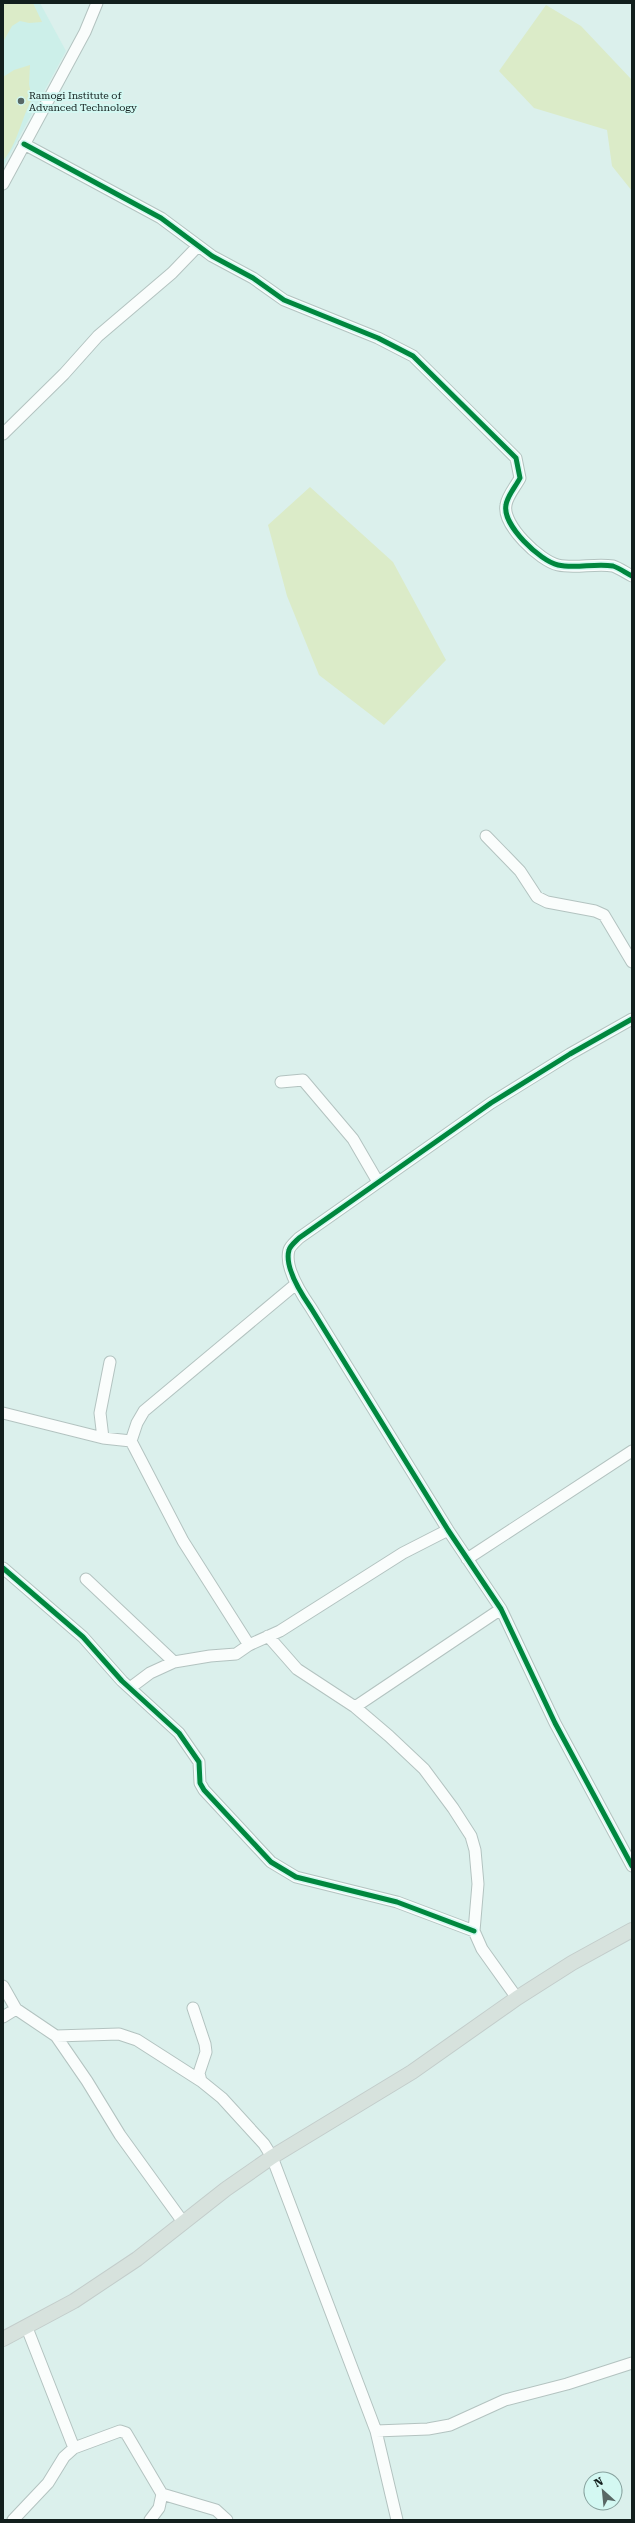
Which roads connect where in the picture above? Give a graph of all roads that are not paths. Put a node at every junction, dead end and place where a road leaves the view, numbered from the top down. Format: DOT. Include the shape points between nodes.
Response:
graph roads {
  1 [pos="97,3"];
  2 [pos="24,144"];
  3 [pos="3,184"];
  4 [pos="198,246"];
  5 [pos="3,434"];
  6 [pos="632,576"];
  7 [pos="486,836"];
  8 [pos="632,962"];
  9 [pos="632,1020"];
  10 [pos="281,1082"];
  11 [pos="378,1182"];
  12 [pos="296,1284"];
  13 [pos="110,1362"];
  14 [pos="3,1413"];
  15 [pos="103,1438"];
  16 [pos="131,1441"];
  17 [pos="632,1451"];
  18 [pos="448,1530"];
  19 [pos="467,1559"];
  20 [pos="3,1568"];
  21 [pos="86,1579"];
  22 [pos="501,1609"];
  23 [pos="268,1636"];
  24 [pos="249,1645"];
  25 [pos="174,1662"];
  26 [pos="130,1688"];
  27 [pos="355,1707"];
  28 [pos="632,1866"];
  29 [pos="632,1930"];
  30 [pos="474,1931"];
  31 [pos="3,1986"];
  32 [pos="517,1998"];
  33 [pos="193,2008"];
  34 [pos="16,2009"];
  35 [pos="3,2018"];
  36 [pos="56,2036"];
  37 [pos="201,2081"];
  38 [pos="272,2157"];
  39 [pos="183,2222"];
  40 [pos="27,2328"];
  41 [pos="3,2339"];
  42 [pos="632,2363"];
  43 [pos="376,2431"];
  44 [pos="74,2448"];
  45 [pos="162,2494"];
  46 [pos="13,2520"];
  47 [pos="150,2520"];
  48 [pos="227,2520"];
  49 [pos="397,2520"];
  1 -- 2 [label="street" via="85,32"];
  2 -- 3 [label="street"];
  2 -- 4 [label="street" via="154,214"];
  4 -- 5 [label="street" via="172,273 98,336 64,374"];
  4 -- 6 [label="street" via="253,278 284,300 378,338 413,356 516,458 520,478 506,505 507,512 512,524 530,548 548,562 559,565 613,566"];
  7 -- 8 [label="street" via="520,871 537,897 547,902 604,915"];
  9 -- 11 [label="street" via="491,1103"];
  10 -- 11 [label="street" via="303,1080 310,1086 353,1139"];
  11 -- 12 [label="street" via="315,1226 289,1249 288,1258"];
  12 -- 16 [label="street" via="144,1411"];
  12 -- 18 [label="street"];
  13 -- 15 [label="street" via="100,1413"];
  14 -- 15 [label="street"];
  15 -- 16 [label="street"];
  16 -- 24 [label="street" via="183,1541"];
  17 -- 19 [label="street"];
  18 -- 19 [label="street"];
  18 -- 23 [label="street" via="403,1553 280,1631"];
  19 -- 22 [label="street"];
  20 -- 26 [label="street" via="83,1637"];
  21 -- 25 [label="street"];
  22 -- 27 [label="street"];
  22 -- 28 [label="street" via="555,1723"];
  23 -- 24 [label="street"];
  23 -- 27 [label="street" via="297,1669"];
  24 -- 25 [label="street" via="236,1654"];
  25 -- 26 [label="street" via="150,1673"];
  26 -- 30 [label="street" via="179,1733 199,1762 200,1783 204,1790 271,1862 296,1877 397,1902"];
  27 -- 30 [label="street" via="424,1769 471,1836 477,1863 478,1884"];
  29 -- 32 [label="main road" via="572,1963"];
  30 -- 32 [label="street" via="482,1949"];
  31 -- 34 [label="street"];
  32 -- 38 [label="main road" via="412,2072"];
  33 -- 37 [label="street" via="206,2052 200,2073"];
  34 -- 35 [label="street"];
  34 -- 36 [label="street"];
  36 -- 37 [label="street" via="119,2034 137,2040"];
  36 -- 39 [label="street" via="120,2135"];
  37 -- 38 [label="street" via="222,2098 264,2144"];
  38 -- 39 [label="main road"];
  38 -- 43 [label="street"];
  39 -- 40 [label="main road" via="137,2259 74,2301"];
  40 -- 41 [label="main road"];
  40 -- 44 [label="street"];
  42 -- 43 [label="street" via="568,2384 505,2400 450,2425 428,2429"];
  43 -- 49 [label="street"];
  44 -- 45 [label="street" via="124,2431"];
  44 -- 46 [label="street" via="64,2457 48,2484"];
  45 -- 47 [label="street" via="159,2508"];
  45 -- 48 [label="street" via="216,2510"];
}
